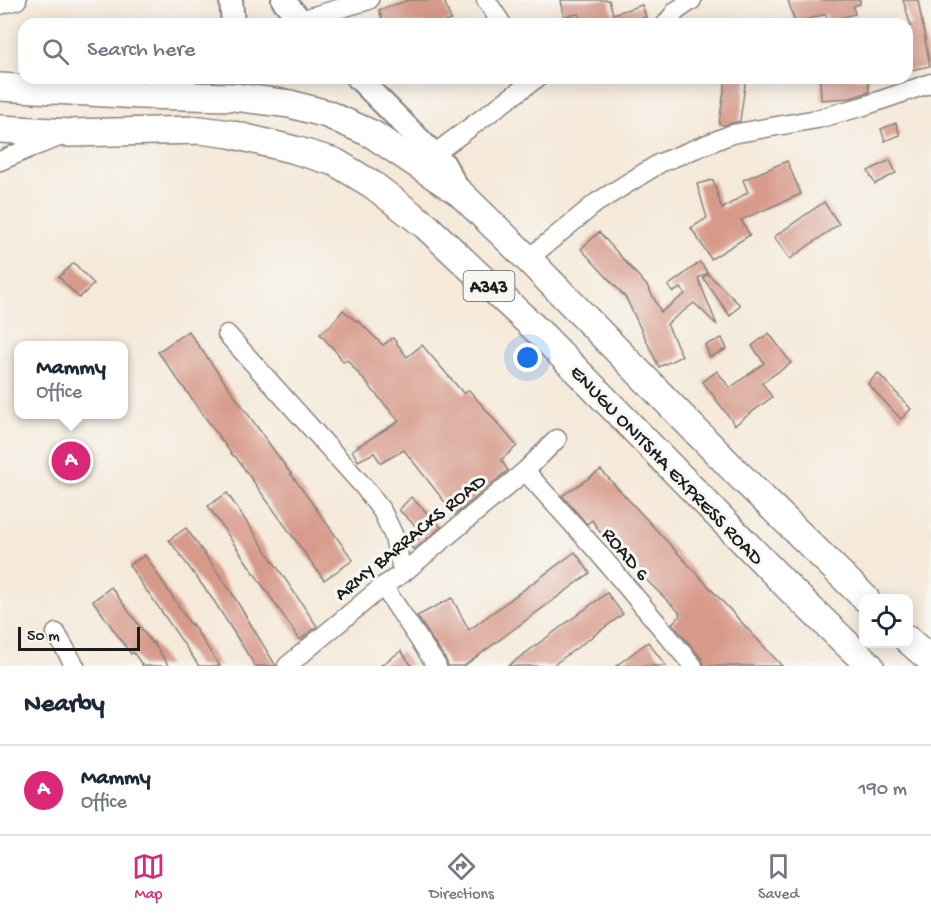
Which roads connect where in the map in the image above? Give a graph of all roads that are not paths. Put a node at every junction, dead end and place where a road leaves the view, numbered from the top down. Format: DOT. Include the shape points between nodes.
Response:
graph roads {
  1 [pos="17,0"];
  2 [pos="231,0"];
  3 [pos="284,0"];
  4 [pos="369,0"];
  5 [pos="486,0"];
  6 [pos="692,0"];
  7 [pos="0,5"];
  8 [pos="232,18"];
  9 [pos="299,18"];
  10 [pos="314,18"];
  11 [pos="498,18"];
  12 [pos="671,18"];
  13 [pos="931,83"];
  14 [pos="170,84"];
  15 [pos="364,84"];
  16 [pos="529,84"];
  17 [pos="0,87"];
  18 [pos="141,95"];
  19 [pos="0,129"];
  20 [pos="71,133"];
  21 [pos="434,154"];
  22 [pos="0,161"];
  23 [pos="460,193"];
  24 [pos="528,259"];
  25 [pos="227,334"];
  26 [pos="557,439"];
  27 [pos="525,471"];
  28 [pos="403,573"];
  29 [pos="383,586"];
  30 [pos="861,594"];
  31 [pos="56,633"];
  32 [pos="913,644"];
  33 [pos="931,660"];
  34 [pos="75,666"];
  35 [pos="287,666"];
  36 [pos="437,666"];
  37 [pos="693,666"];
  38 [pos="870,666"];
  1 -- 7 [label="street"];
  2 -- 8 [label="main road"];
  3 -- 9 [label="main road"];
  4 -- 10 [label="street"];
  5 -- 11 [label="street"];
  6 -- 12 [label="street"];
  13 -- 24 [label="street" via="817,119 732,134 660,163 596,202"];
  14 -- 18 [label="main road"];
  15 -- 21 [label="main road"];
  16 -- 21 [label="street"];
  17 -- 18 [label="highway, A343"];
  18 -- 23 [label="highway, A343" via="234,97 327,114 372,134"];
  19 -- 20 [label="highway, ENUGU ONITSHA EXPRESS ROAD / A343"];
  20 -- 22 [label="street"];
  20 -- 38 [label="highway, ENUGU ONITSHA EXPRESS ROAD / A343" via="200,130 230,134 335,162 373,185 426,226 543,336"];
  21 -- 23 [label="main road"];
  23 -- 24 [label="highway, A343"];
  24 -- 30 [label="highway, A343"];
  25 -- 28 [label="street" via="382,511 393,534"];
  26 -- 27 [label="street, ARMY BARRACKS ROAD"];
  27 -- 28 [label="street, ARMY BARRACKS ROAD"];
  27 -- 37 [label="street, ROAD 6"];
  28 -- 29 [label="street, ARMY BARRACKS ROAD"];
  29 -- 35 [label="street, ARMY BARRACKS ROAD"];
  29 -- 36 [label="street"];
  31 -- 34 [label="street"];
  32 -- 33 [label="highway"];
}
